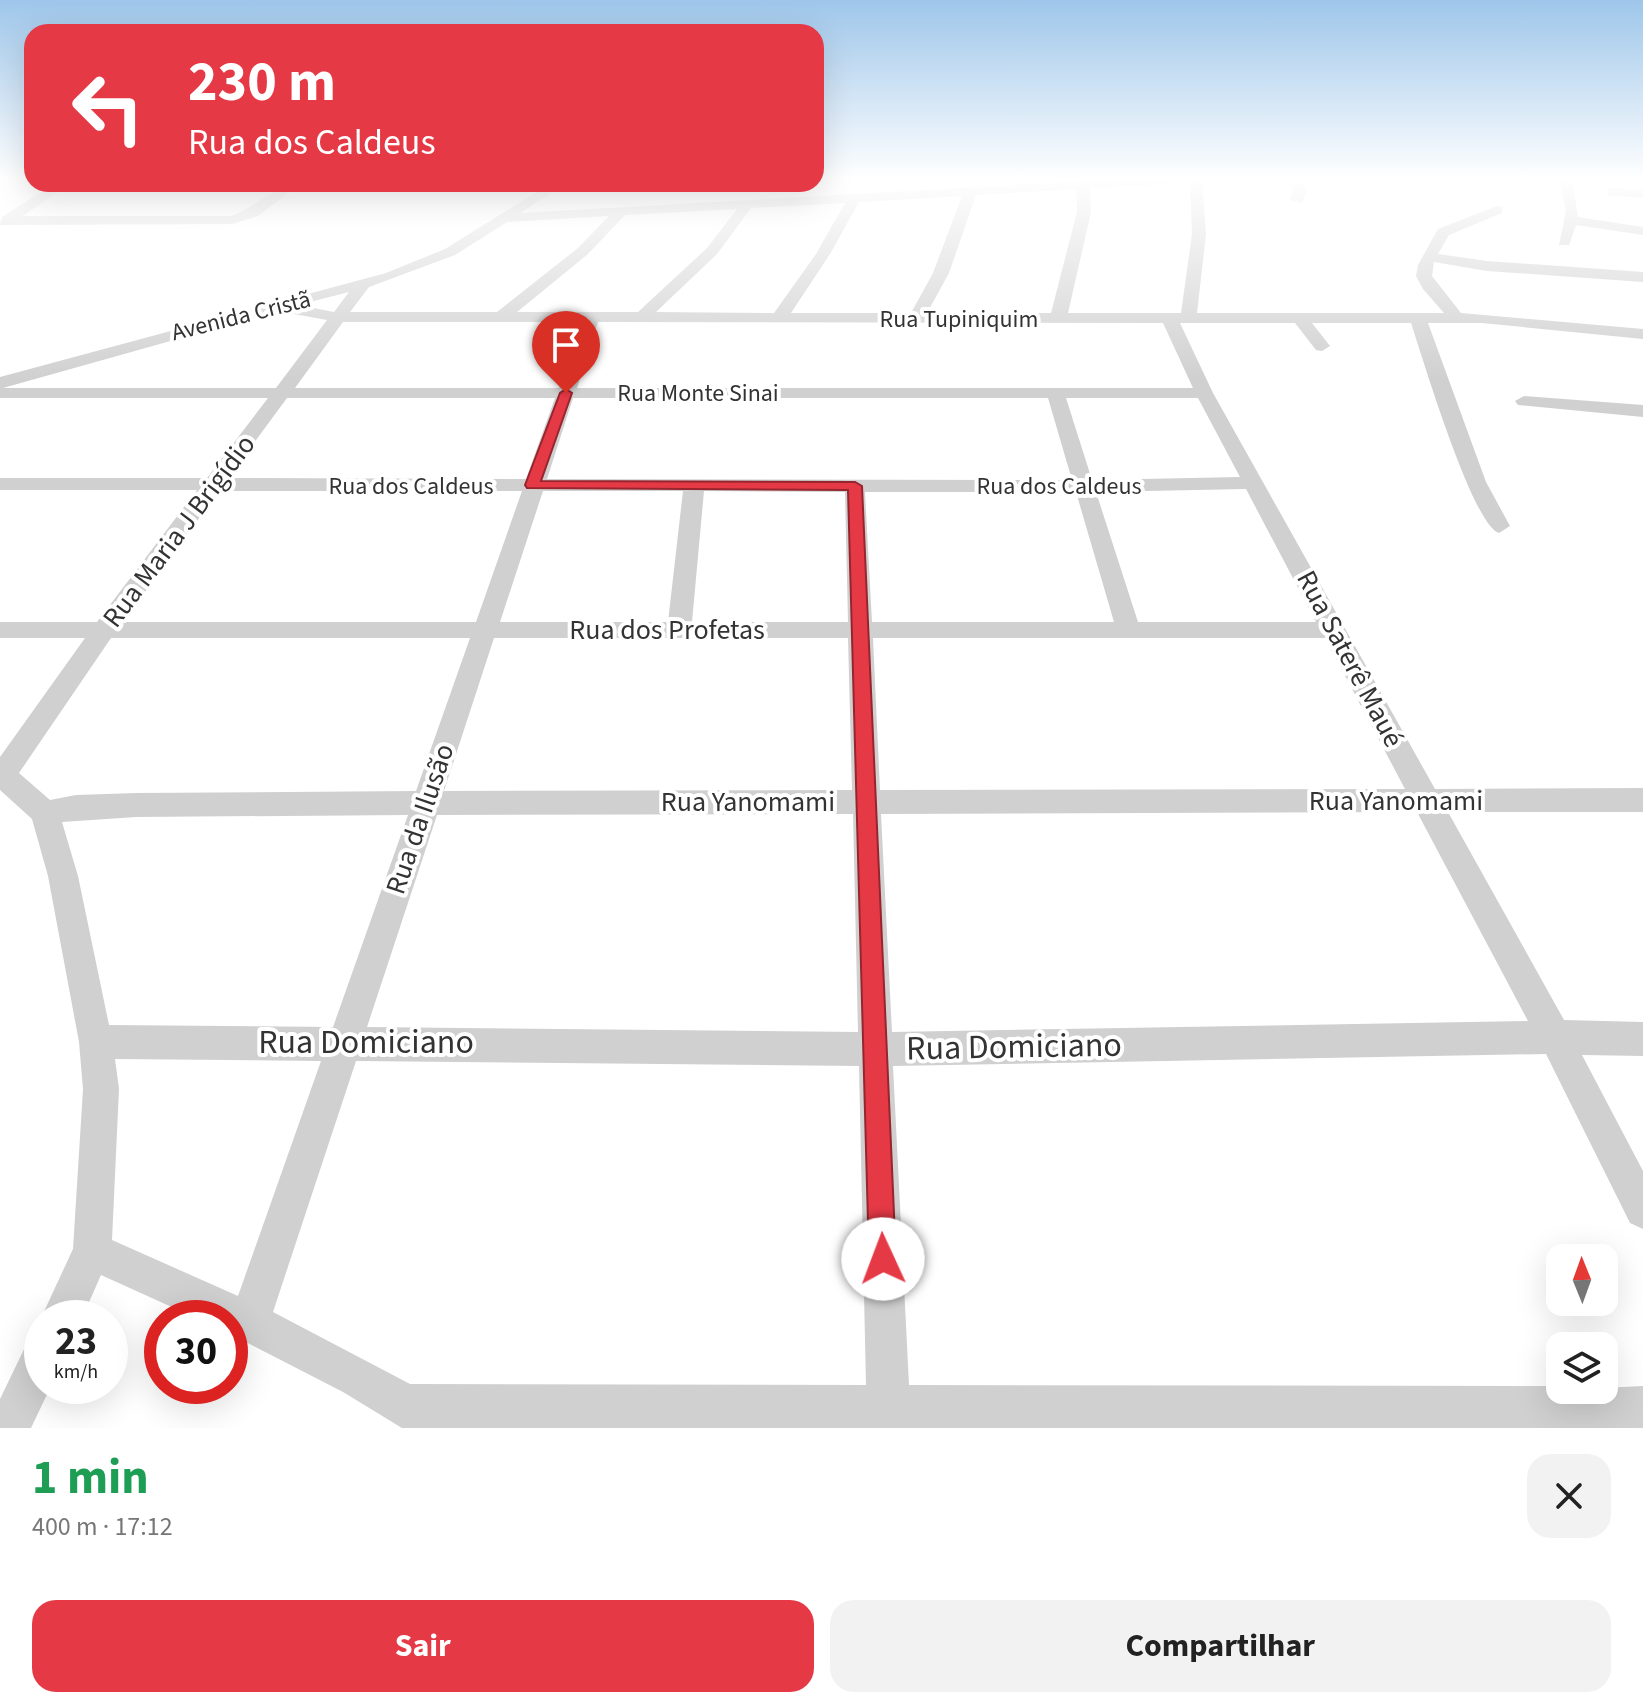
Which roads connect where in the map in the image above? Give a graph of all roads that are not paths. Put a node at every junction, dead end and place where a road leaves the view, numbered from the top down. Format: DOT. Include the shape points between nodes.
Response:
graph roads {
  1 [pos="459,247"];
  2 [pos="587,247"];
  3 [pos="715,247"];
  4 [pos="827,247"];
  5 [pos="950,247"];
  6 [pos="1076,247"];
  7 [pos="1196,247"];
  8 [pos="1433,247"];
  9 [pos="1430,257"];
  10 [pos="1643,277"];
  11 [pos="362,285"];
  12 [pos="276,306"];
  13 [pos="337,317"];
  14 [pos="642,317"];
  15 [pos="916,318"];
  16 [pos="1457,318"];
  17 [pos="499,319"];
  18 [pos="591,319"];
  19 [pos="778,319"];
  20 [pos="1058,319"];
  21 [pos="1179,319"];
  22 [pos="1301,319"];
  23 [pos="1418,319"];
  24 [pos="1643,334"];
  25 [pos="1322,346"];
  26 [pos="0,383"];
  27 [pos="0,393"];
  28 [pos="284,393"];
  29 [pos="566,393"];
  30 [pos="1055,393"];
  31 [pos="1204,393"];
  32 [pos="1524,401"];
  33 [pos="1643,411"];
  34 [pos="1255,483"];
  35 [pos="0,484"];
  36 [pos="532,485"];
  37 [pos="694,485"];
  38 [pos="211,486"];
  39 [pos="855,486"];
  40 [pos="1082,486"];
  41 [pos="1499,526"];
  42 [pos="0,630"];
  43 [pos="104,630"];
  44 [pos="487,630"];
  45 [pos="679,630"];
  46 [pos="860,630"];
  47 [pos="1129,630"];
  48 [pos="1335,630"];
  49 [pos="2,777"];
  50 [pos="1425,800"];
  51 [pos="1643,800"];
  52 [pos="866,801"];
  53 [pos="425,803"];
  54 [pos="45,813"];
  55 [pos="1555,1037"];
  56 [pos="1643,1039"];
  57 [pos="344,1041"];
  58 [pos="96,1042"];
  59 [pos="875,1049"];
  60 [pos="1643,1210"];
  61 [pos="92,1251"];
  62 [pos="69,1300"];
  63 [pos="250,1321"];
  64 [pos="24,1396"];
  65 [pos="407,1405"];
  66 [pos="1643,1408"];
  67 [pos="888,1418"];
  68 [pos="9,1428"];
  69 [pos="442,1428"];
  1 -- 11 [label="street, Avenida Cristã"];
  2 -- 17 [label="street"];
  3 -- 14 [label="street"];
  4 -- 19 [label="street"];
  5 -- 15 [label="street"];
  6 -- 20 [label="street"];
  7 -- 21 [label="street"];
  8 -- 9 [label="street"];
  9 -- 10 [label="street"];
  9 -- 16 [label="street" via="1424,276"];
  11 -- 12 [label="street, Avenida Cristã"];
  11 -- 13 [label="street, Rua Maria J Brigídio"];
  12 -- 13 [label="street, Rua Tupiniquim"];
  12 -- 26 [label="street, Avenida Cristã"];
  13 -- 17 [label="street, Rua Tupiniquim"];
  13 -- 28 [label="street, Rua Maria J Brigídio"];
  14 -- 18 [label="street, Rua Tupiniquim"];
  14 -- 19 [label="street, Rua Tupiniquim"];
  15 -- 19 [label="street, Rua Tupiniquim"];
  15 -- 20 [label="street, Rua Tupiniquim"];
  16 -- 23 [label="street, Rua Tupiniquim"];
  16 -- 24 [label="street, Rua Tupiniquim"];
  17 -- 18 [label="street, Rua Tupiniquim"];
  18 -- 29 [label="street, Rua da Ilusão"];
  20 -- 21 [label="street, Rua Tupiniquim"];
  21 -- 22 [label="street, Rua Tupiniquim"];
  21 -- 31 [label="street, Rua Saterê Maué"];
  22 -- 23 [label="street, Rua Tupiniquim"];
  22 -- 25 [label="street"];
  23 -- 41 [label="street" via="1476,482"];
  27 -- 28 [label="street, Rua Monte Sinai"];
  28 -- 29 [label="street, Rua Monte Sinai"];
  28 -- 38 [label="street, Rua Maria J Brigídio"];
  29 -- 30 [label="street, Rua Monte Sinai"];
  29 -- 36 [label="street, Rua da Ilusão"];
  30 -- 31 [label="street, Rua Monte Sinai"];
  30 -- 40 [label="street"];
  31 -- 34 [label="street, Rua Saterê Maué"];
  32 -- 33 [label="street"];
  34 -- 40 [label="street, Rua dos Caldeus"];
  34 -- 48 [label="street, Rua Saterê Maué"];
  35 -- 38 [label="street, Rua dos Caldeus"];
  36 -- 37 [label="street, Rua dos Caldeus"];
  36 -- 38 [label="street, Rua dos Caldeus"];
  36 -- 44 [label="street, Rua da Ilusão"];
  37 -- 39 [label="street, Rua dos Caldeus"];
  37 -- 45 [label="street"];
  38 -- 43 [label="street, Rua Maria J Brigídio"];
  39 -- 40 [label="street, Rua dos Caldeus"];
  39 -- 46 [label="street"];
  40 -- 47 [label="street"];
  42 -- 43 [label="street, Rua dos Profetas"];
  43 -- 44 [label="street, Rua dos Profetas"];
  43 -- 49 [label="street, Rua Maria J Brigídio"];
  44 -- 45 [label="street, Rua dos Profetas"];
  44 -- 53 [label="street, Rua da Ilusão"];
  45 -- 46 [label="street, Rua dos Profetas"];
  46 -- 47 [label="street, Rua dos Profetas"];
  46 -- 52 [label="street"];
  47 -- 48 [label="street, Rua dos Profetas"];
  48 -- 50 [label="street, Rua Saterê Maué"];
  49 -- 54 [label="street"];
  50 -- 51 [label="street, Rua Yanomami"];
  50 -- 52 [label="street, Rua Yanomami"];
  50 -- 55 [label="street, Rua Saterê Maué"];
  52 -- 53 [label="street, Rua Yanomami"];
  52 -- 59 [label="street"];
  53 -- 54 [label="street, Rua Yanomami" via="136,805"];
  53 -- 57 [label="street, Rua da Ilusão"];
  54 -- 58 [label="street"];
  55 -- 56 [label="street, Rua Domiciano"];
  55 -- 59 [label="street, Rua Domiciano"];
  55 -- 60 [label="street, Rua Saterê Maué"];
  57 -- 58 [label="street, Rua Domiciano"];
  57 -- 59 [label="street, Rua Domiciano"];
  57 -- 63 [label="street, Rua da Ilusão"];
  58 -- 61 [label="street" via="101,1089"];
  59 -- 67 [label="street"];
  61 -- 62 [label="street"];
  61 -- 63 [label="street"];
  63 -- 65 [label="street"];
  64 -- 68 [label="street"];
  65 -- 67 [label="street"];
  65 -- 69 [label="street"];
  66 -- 67 [label="street"];
}
